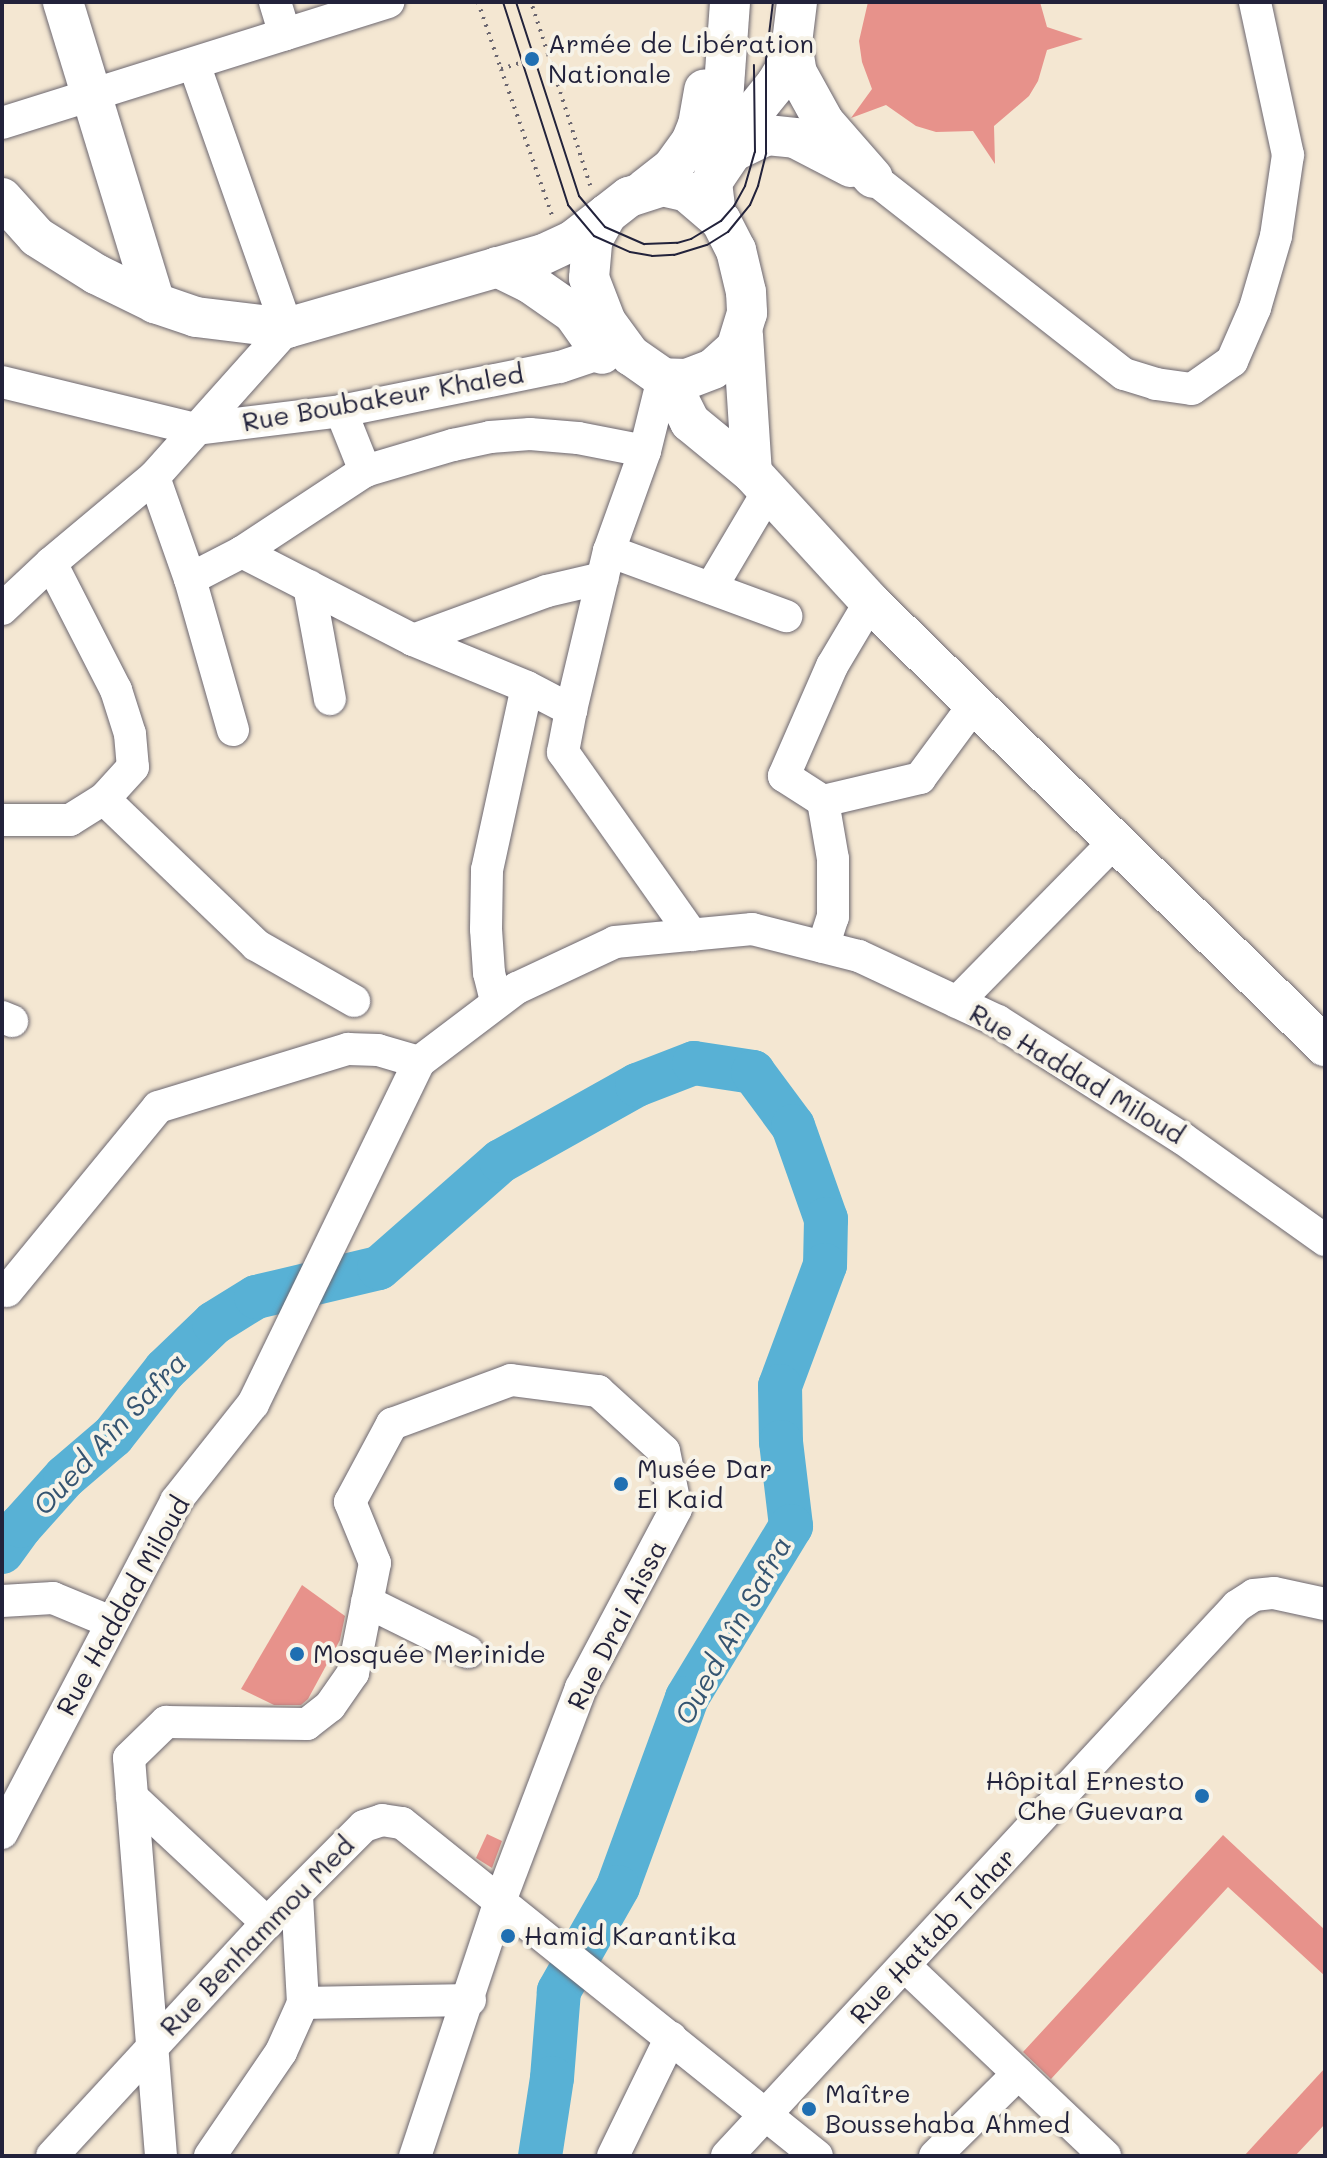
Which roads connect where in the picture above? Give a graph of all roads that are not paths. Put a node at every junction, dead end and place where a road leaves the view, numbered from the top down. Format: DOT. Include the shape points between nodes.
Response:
graph roads {
  1 [pos="63,2"];
  2 [pos="275,2"];
  3 [pos="389,2"];
  4 [pos="709,2"];
  5 [pos="730,2"];
  6 [pos="797,2"];
  7 [pos="1255,2"];
  8 [pos="285,34"];
  9 [pos="792,43"];
  10 [pos="194,64"];
  11 [pos="90,95"];
  12 [pos="2,123"];
  13 [pos="873,178"];
  14 [pos="715,185"];
  15 [pos="645,189"];
  16 [pos="2,198"];
  17 [pos="599,201"];
  18 [pos="497,267"];
  19 [pos="155,303"];
  20 [pos="598,304"];
  21 [pos="287,328"];
  22 [pos="743,335"];
  23 [pos="612,350"];
  24 [pos="666,379"];
  25 [pos="2,382"];
  26 [pos="341,411"];
  27 [pos="195,429"];
  28 [pos="645,451"];
  29 [pos="365,471"];
  30 [pos="154,477"];
  31 [pos="760,481"];
  32 [pos="242,552"];
  33 [pos="51,563"];
  34 [pos="606,565"];
  35 [pos="190,579"];
  36 [pos="309,586"];
  37 [pos="711,588"];
  38 [pos="870,602"];
  39 [pos="2,609"];
  40 [pos="786,616"];
  41 [pos="413,640"];
  42 [pos="527,687"];
  43 [pos="330,699"];
  44 [pos="974,705"];
  45 [pos="571,710"];
  46 [pos="233,730"];
  47 [pos="104,799"];
  48 [pos="823,801"];
  49 [pos="2,820"];
  50 [pos="1115,841"];
  51 [pos="692,935"];
  52 [pos="823,947"];
  53 [pos="354,1001"];
  54 [pos="496,1001"];
  55 [pos="957,1002"];
  56 [pos="1325,1046"];
  57 [pos="419,1062"];
  58 [pos="1325,1240"];
  59 [pos="7,1291"];
  60 [pos="2,1601"];
  61 [pos="367,1602"];
  62 [pos="1325,1604"];
  63 [pos="111,1622"];
  64 [pos="468,1652"];
  65 [pos="42,1756"];
  66 [pos="2,1787"];
  67 [pos="132,1797"];
  68 [pos="2,1833"];
  69 [pos="297,1895"];
  70 [pos="510,1911"];
  71 [pos="267,1923"];
  72 [pos="905,1966"];
  73 [pos="470,2000"];
  74 [pos="303,2003"];
  75 [pos="671,2037"];
  76 [pos="150,2046"];
  77 [pos="1018,2074"];
  78 [pos="768,2114"];
  79 [pos="52,2156"];
  80 [pos="161,2156"];
  81 [pos="210,2156"];
  82 [pos="415,2156"];
  83 [pos="613,2156"];
  84 [pos="727,2156"];
  85 [pos="817,2156"];
  86 [pos="935,2156"];
  87 [pos="1105,2156"];
  1 -- 11 [label="main road"];
  2 -- 8 [label="street"];
  3 -- 8 [label="street"];
  4 -- 15 [label="main road" via="698,125 681,157"];
  5 -- 14 [label="main road"];
  6 -- 9 [label="main road"];
  7 -- 13 [label="street" via="1288,155 1276,236 1255,308 1232,361 1192,389 1124,374"];
  8 -- 10 [label="street"];
  9 -- 13 [label="main road" via="808,97"];
  9 -- 14 [label="main road" via="776,84 730,137"];
  10 -- 11 [label="street"];
  10 -- 21 [label="street"];
  11 -- 12 [label="street"];
  11 -- 19 [label="main road"];
  13 -- 14 [label="main road" via="782,134 754,139 732,152"];
  14 -- 15 [label="main road"];
  14 -- 22 [label="main road" via="743,277"];
  15 -- 17 [label="main road"];
  16 -- 19 [label="main road" via="37,237"];
  17 -- 18 [label="main road" via="557,223"];
  17 -- 20 [label="main road" via="589,259"];
  18 -- 20 [label="main road" via="557,272"];
  18 -- 21 [label="main road"];
  18 -- 23 [label="main road" via="573,313"];
  19 -- 21 [label="main road" via="196,317"];
  20 -- 23 [label="main road"];
  21 -- 27 [label="street"];
  22 -- 24 [label="main road" via="713,369 687,379"];
  22 -- 31 [label="main road"];
  23 -- 24 [label="main road"];
  23 -- 26 [label="street, Rue Boubakeur Khaled" via="560,367"];
  24 -- 28 [label="street"];
  24 -- 31 [label="main road" via="690,422"];
  25 -- 27 [label="street, Rue Boubakeur Khaled"];
  26 -- 27 [label="street, Rue Boubakeur Khaled"];
  26 -- 29 [label="street"];
  27 -- 30 [label="street"];
  28 -- 29 [label="street" via="530,434 490,437"];
  28 -- 34 [label="street"];
  29 -- 32 [label="street"];
  30 -- 33 [label="street"];
  30 -- 35 [label="street"];
  31 -- 37 [label="street"];
  31 -- 38 [label="main road"];
  32 -- 35 [label="street"];
  32 -- 36 [label="street"];
  33 -- 39 [label="street"];
  33 -- 47 [label="street" via="116,690 130,734 133,767"];
  34 -- 37 [label="street"];
  34 -- 41 [label="street"];
  34 -- 45 [label="street"];
  35 -- 46 [label="street"];
  36 -- 41 [label="street"];
  36 -- 43 [label="street"];
  37 -- 40 [label="street"];
  38 -- 44 [label="main road"];
  38 -- 48 [label="street" via="832,666 784,776"];
  41 -- 42 [label="street"];
  42 -- 45 [label="street"];
  42 -- 54 [label="street" via="487,870 489,973"];
  44 -- 48 [label="street" via="920,778"];
  44 -- 50 [label="main road"];
  45 -- 51 [label="street" via="563,752"];
  47 -- 49 [label="street" via="70,820"];
  47 -- 53 [label="street" via="256,945"];
  48 -- 52 [label="street" via="833,859 833,917"];
  50 -- 55 [label="street"];
  50 -- 56 [label="main road"];
  51 -- 52 [label="street, Rue Haddad Miloud" via="752,929"];
  51 -- 54 [label="street, Rue Haddad Miloud" via="615,942"];
  52 -- 55 [label="street, Rue Haddad Miloud" via="859,956"];
  54 -- 57 [label="street, Rue Haddad Miloud"];
  55 -- 58 [label="street, Rue Haddad Miloud" via="998,1021 1182,1138"];
  57 -- 59 [label="street" via="378,1050 348,1049 158,1107"];
  57 -- 63 [label="street, Rue Haddad Miloud" via="253,1404 176,1501"];
  60 -- 63 [label="street" via="53,1598"];
  61 -- 64 [label="street"];
  61 -- 67 [label="street, Rue Drai Aissa" via="353,1673 330,1706 307,1724 166,1722 129,1758"];
  61 -- 70 [label="street, Rue Drai Aissa" via="375,1563 350,1502 392,1424 511,1380 598,1391 664,1451 676,1509 581,1688"];
  62 -- 72 [label="street, Rue Hattab Tahar" via="1274,1593 1254,1595 1237,1606"];
  63 -- 65 [label="street, Rue Haddad Miloud"];
  65 -- 66 [label="street"];
  65 -- 68 [label="street, Rue Haddad Miloud"];
  67 -- 71 [label="street"];
  67 -- 76 [label="street, Rue Drai Aissa"];
  69 -- 70 [label="street, Rue Benhammou Med" via="364,1826 382,1820 402,1823"];
  69 -- 71 [label="street, Rue Benhammou Med"];
  69 -- 74 [label="street"];
  70 -- 73 [label="street"];
  70 -- 75 [label="street, Rue Benhammou Med"];
  71 -- 76 [label="street, Rue Benhammou Med"];
  72 -- 77 [label="street"];
  72 -- 78 [label="street, Rue Hattab Tahar"];
  73 -- 74 [label="street"];
  73 -- 82 [label="street"];
  74 -- 81 [label="street" via="281,2052"];
  75 -- 78 [label="street, Rue Benhammou Med"];
  75 -- 83 [label="street"];
  76 -- 79 [label="street, Rue Benhammou Med"];
  76 -- 80 [label="street, Rue Drai Aissa"];
  77 -- 86 [label="street"];
  77 -- 87 [label="street"];
  78 -- 84 [label="street, Rue Hattab Tahar"];
  78 -- 85 [label="street, Rue Benhammou Med"];
}
